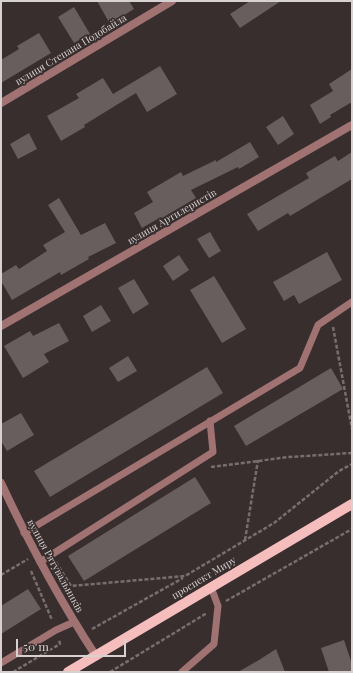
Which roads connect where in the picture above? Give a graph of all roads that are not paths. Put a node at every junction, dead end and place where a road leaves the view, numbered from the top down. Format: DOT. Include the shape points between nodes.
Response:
graph roads {
  1 [pos="172,1"];
  2 [pos="1,103"];
  3 [pos="352,125"];
  4 [pos="352,302"];
  5 [pos="1,326"];
  6 [pos="210,421"];
  7 [pos="1,483"];
  8 [pos="352,504"];
  9 [pos="24,533"];
  10 [pos="40,562"];
  11 [pos="211,587"];
  12 [pos="74,622"];
  13 [pos="96,656"];
  14 [pos="1,663"];
  15 [pos="68,672"];
  16 [pos="182,672"];
  1 -- 2 [label="street, вулиця Степана Подобайла"];
  3 -- 5 [label="street, вулиця Артилеристів"];
  4 -- 6 [label="lane" via="318,325 300,368"];
  6 -- 9 [label="lane"];
  6 -- 10 [label="lane" via="213,452"];
  7 -- 9 [label="street, вулиця Рятувальників"];
  8 -- 11 [label="main road, проспект Миру"];
  9 -- 10 [label="street, вулиця Рятувальників"];
  10 -- 12 [label="street, вулиця Рятувальників"];
  11 -- 13 [label="main road, проспект Миру"];
  11 -- 16 [label="lane" via="218,606 214,644"];
  12 -- 13 [label="street, вулиця Рятувальників"];
  12 -- 14 [label="lane"];
  13 -- 15 [label="main road, проспект Миру"];
}
